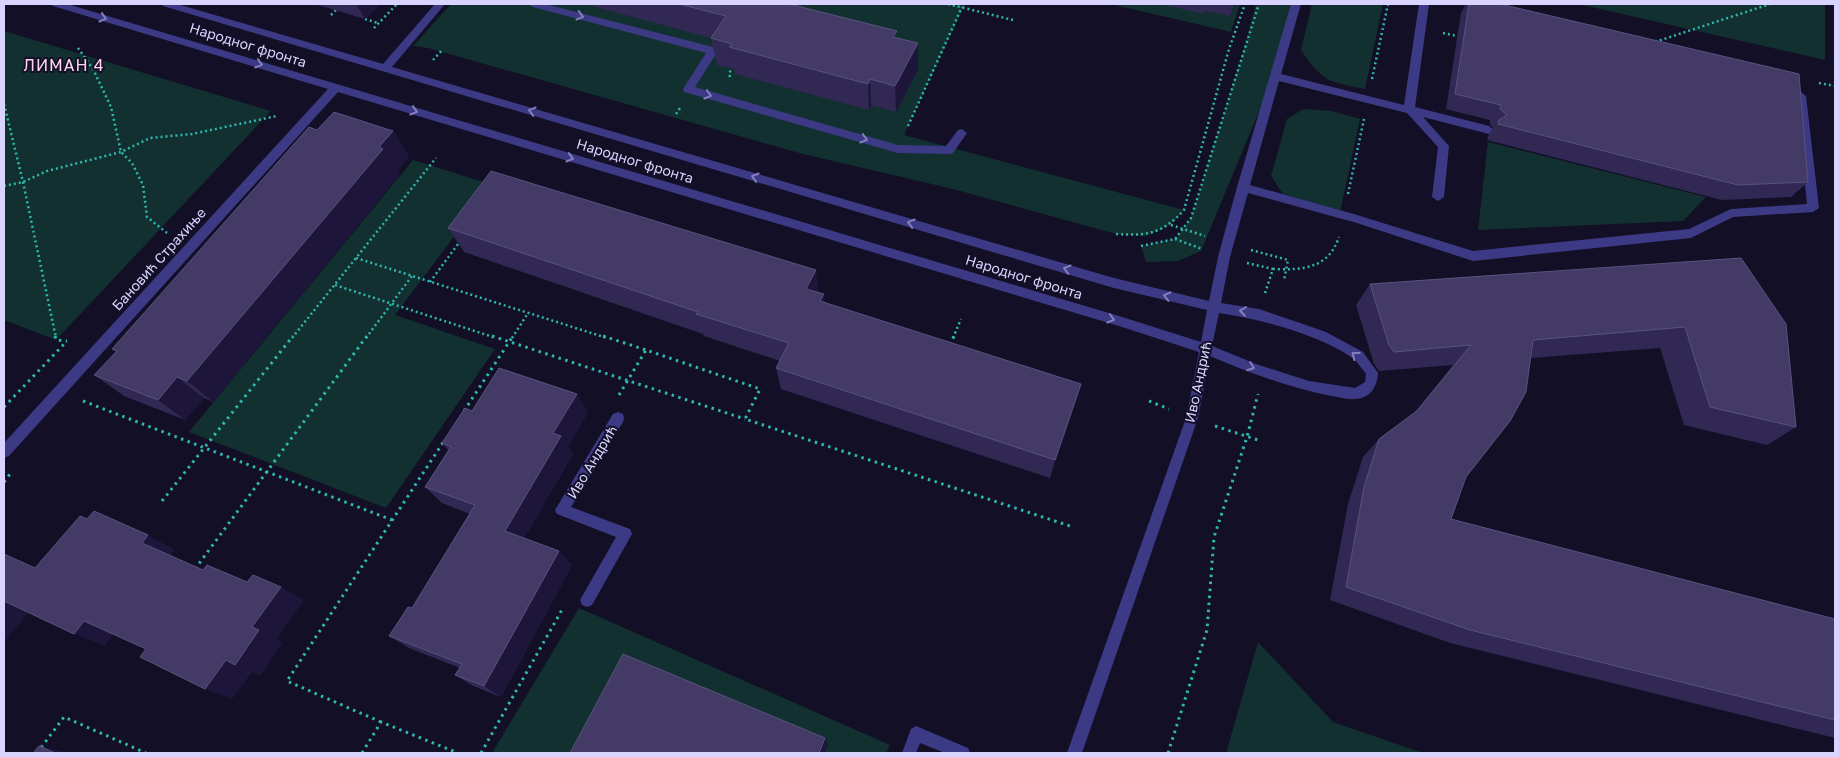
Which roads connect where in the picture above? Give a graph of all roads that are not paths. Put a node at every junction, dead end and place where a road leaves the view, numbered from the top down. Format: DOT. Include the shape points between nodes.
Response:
graph roads {
  1 [pos="56,4"];
  2 [pos="166,4"];
  3 [pos="440,4"];
  4 [pos="533,4"];
  5 [pos="1296,4"];
  6 [pos="1424,4"];
  7 [pos="385,68"];
  8 [pos="1276,76"];
  9 [pos="336,87"];
  10 [pos="1800,89"];
  11 [pos="1409,110"];
  12 [pos="1489,130"];
  13 [pos="962,134"];
  14 [pos="1243,187"];
  15 [pos="1438,197"];
  16 [pos="1214,307"];
  17 [pos="1206,349"];
  18 [pos="618,418"];
  19 [pos="4,452"];
  20 [pos="587,600"];
  21 [pos="908,753"];
  22 [pos="963,753"];
  23 [pos="1074,753"];
  1 -- 9 [label="street, Народног фронта, one-way"];
  2 -- 7 [label="street, Народног фронта"];
  3 -- 7 [label="street"];
  4 -- 13 [label="street, one-way" via="713,51 688,89 898,149 949,150"];
  5 -- 8 [label="street, Иво Андрић"];
  6 -- 11 [label="street"];
  16 -- 7 [label="street, Народног фронта, one-way" via="1114,283"];
  8 -- 11 [label="street"];
  8 -- 14 [label="street, Иво Андрић"];
  9 -- 17 [label="street, Народног фронта, one-way"];
  9 -- 19 [label="street, Бановић Страхиње"];
  10 -- 14 [label="street" via="1813,208 1731,213 1691,233 1473,256"];
  11 -- 12 [label="street"];
  11 -- 15 [label="street" via="1444,146"];
  14 -- 16 [label="street, Иво Андрић"];
  16 -- 17 [label="street, Иво Андрић"];
  17 -- 16 [label="street, Народног фронта, one-way" via="1254,369 1309,386 1355,394 1371,384 1372,373 1359,356 1322,336 1259,314"];
  17 -- 23 [label="street, Иво Андрић" via="1192,418"];
  18 -- 20 [label="street, Иво Андрић" via="562,510 625,534"];
  21 -- 22 [label="street" via="916,734"];
}
